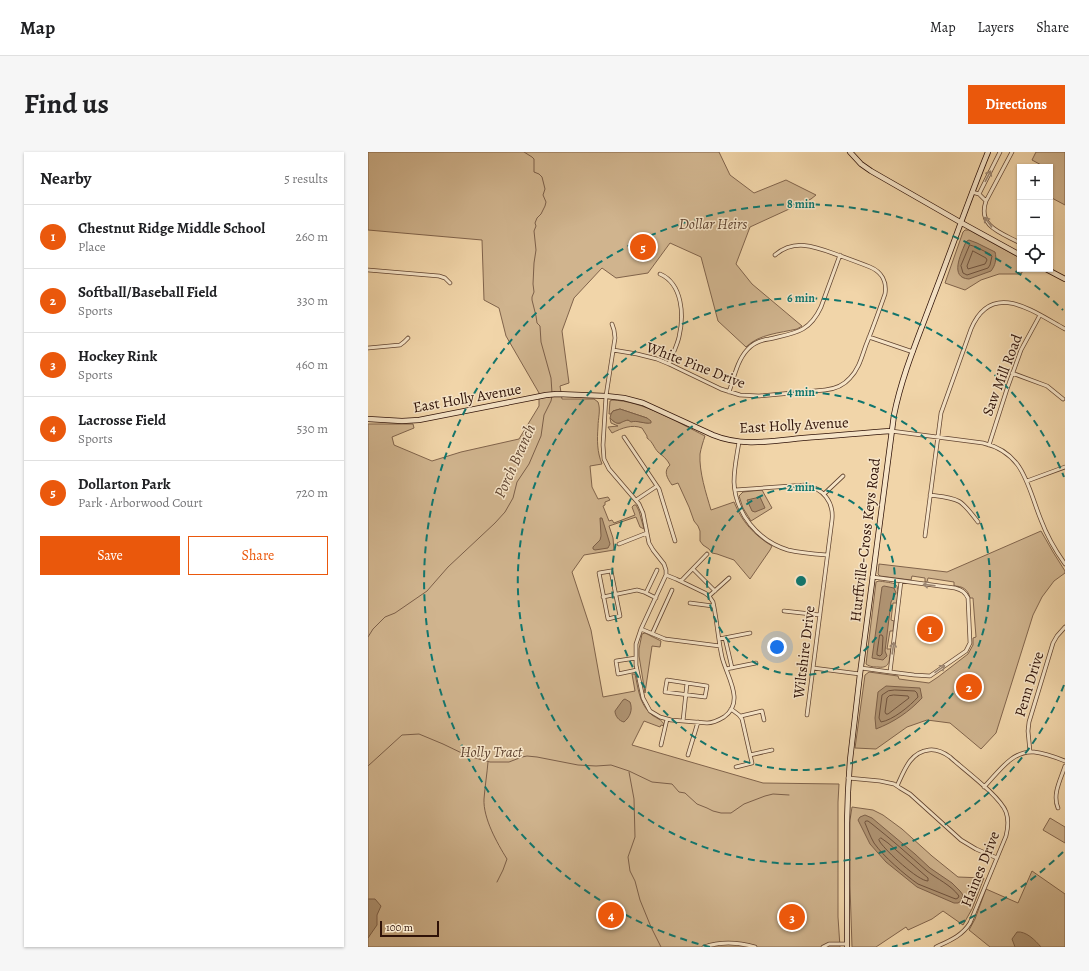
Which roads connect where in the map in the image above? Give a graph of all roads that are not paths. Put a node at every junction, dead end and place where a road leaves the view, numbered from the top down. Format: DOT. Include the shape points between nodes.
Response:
graph roads {
  1 [pos="850,152"];
  2 [pos="988,152"];
  3 [pos="1000,152"];
  4 [pos="1012,152"];
  5 [pos="972,192"];
  6 [pos="979,194"];
  7 [pos="986,201"];
  8 [pos="960,222"];
  9 [pos="1017,241"];
  10 [pos="1017,253"];
  11 [pos="775,255"];
  12 [pos="840,255"];
  13 [pos="368,270"];
  14 [pos="1051,272"];
  15 [pos="660,274"];
  16 [pos="1065,280"];
  17 [pos="450,283"];
  18 [pos="1040,315"];
  19 [pos="612,324"];
  20 [pos="1065,329"];
  21 [pos="869,337"];
  22 [pos="408,338"];
  23 [pos="368,348"];
  24 [pos="614,350"];
  25 [pos="913,352"];
  26 [pos="669,364"];
  27 [pos="1012,373"];
  28 [pos="730,392"];
  29 [pos="606,396"];
  30 [pos="1063,399"];
  31 [pos="368,418"];
  32 [pos="891,431"];
  33 [pos="624,437"];
  34 [pos="938,437"];
  35 [pos="739,442"];
  36 [pos="989,445"];
  37 [pos="1065,467"];
  38 [pos="843,476"];
  39 [pos="1027,481"];
  40 [pos="657,486"];
  41 [pos="735,490"];
  42 [pos="824,494"];
  43 [pos="930,495"];
  44 [pos="636,500"];
  45 [pos="978,522"];
  46 [pos="647,533"];
  47 [pos="925,536"];
  48 [pos="675,541"];
  49 [pos="619,544"];
  50 [pos="708,554"];
  51 [pos="828,555"];
  52 [pos="1065,564"];
  53 [pos="693,569"];
  54 [pos="656,570"];
  55 [pos="666,575"];
  56 [pos="872,577"];
  57 [pos="729,578"];
  58 [pos="681,581"];
  59 [pos="901,581"];
  60 [pos="672,590"];
  61 [pos="715,591"];
  62 [pos="646,593"];
  63 [pos="616,594"];
  64 [pos="709,596"];
  65 [pos="603,597"];
  66 [pos="656,598"];
  67 [pos="690,603"];
  68 [pos="713,606"];
  69 [pos="784,610"];
  70 [pos="820,615"];
  71 [pos="1065,627"];
  72 [pos="641,629"];
  73 [pos="750,633"];
  74 [pos="652,634"];
  75 [pos="719,638"];
  76 [pos="725,638"];
  77 [pos="720,646"];
  78 [pos="636,658"];
  79 [pos="756,663"];
  80 [pos="732,668"];
  81 [pos="813,668"];
  82 [pos="861,668"];
  83 [pos="726,669"];
  84 [pos="637,670"];
  85 [pos="890,672"];
  86 [pos="860,674"];
  87 [pos="687,683"];
  88 [pos="685,695"];
  89 [pos="731,709"];
  90 [pos="807,715"];
  91 [pos="741,716"];
  92 [pos="667,719"];
  93 [pos="764,720"];
  94 [pos="682,721"];
  95 [pos="698,722"];
  96 [pos="661,745"];
  97 [pos="772,750"];
  98 [pos="1030,752"];
  99 [pos="688,755"];
  100 [pos="750,755"];
  101 [pos="1065,760"];
  102 [pos="1065,766"];
  103 [pos="736,767"];
  104 [pos="848,778"];
  105 [pos="897,786"];
  106 [pos="984,787"];
  107 [pos="1058,808"];
  108 [pos="997,858"];
  109 [pos="847,946"];
  110 [pos="704,947"];
  111 [pos="755,947"];
  112 [pos="823,947"];
  113 [pos="936,947"];
  1 -- 8 [label="main road" via="870,171"];
  2 -- 5 [label="main road, Hurffville-Cross Keys Road"];
  6 -- 3 [label="street, one-way"];
  4 -- 7 [label="street"];
  5 -- 6 [label="street"];
  5 -- 8 [label="main road, Hurffville-Cross Keys Road"];
  6 -- 7 [label="street"];
  9 -- 7 [label="street, one-way" via="988,224 983,214"];
  8 -- 10 [label="main road"];
  8 -- 25 [label="main road, Hurffville-Cross Keys Road"];
  11 -- 12 [label="street, White Pine Drive" via="784,248 799,245"];
  12 -- 21 [label="street, White Pine Drive" via="874,268 883,279 885,294"];
  12 -- 28 [label="street" via="821,307 812,322 798,332 761,340 746,351"];
  13 -- 17 [label="street" via="439,276"];
  14 -- 16 [label="main road"];
  15 -- 26 [label="street" via="675,288 681,311 679,337"];
  18 -- 20 [label="street"];
  18 -- 27 [label="street, Saw Mill Road"];
  18 -- 34 [label="street" via="1008,302 992,305 980,313 971,329 943,404"];
  19 -- 24 [label="street" via="615,334"];
  21 -- 25 [label="street"];
  21 -- 28 [label="street, White Pine Drive" via="854,373 837,387 759,396 744,396"];
  22 -- 23 [label="street" via="400,345"];
  24 -- 26 [label="street, White Pine Drive" via="643,355"];
  24 -- 29 [label="street"];
  25 -- 32 [label="main road, Hurffville-Cross Keys Road" via="899,393"];
  26 -- 28 [label="street, White Pine Drive"];
  27 -- 30 [label="street" via="1047,386"];
  27 -- 36 [label="street, Saw Mill Road"];
  29 -- 31 [label="main road, East Holly Avenue" via="546,395 419,420"];
  29 -- 35 [label="main road, East Holly Avenue" via="643,403 713,435"];
  29 -- 44 [label="street" via="602,445 604,459 612,473"];
  32 -- 34 [label="street, East Holly Avenue"];
  32 -- 35 [label="main road, East Holly Avenue"];
  32 -- 56 [label="main road, Hurffville-Cross Keys Road"];
  33 -- 40 [label="street"];
  34 -- 36 [label="street, East Holly Avenue"];
  34 -- 43 [label="street"];
  35 -- 41 [label="street" via="734,476"];
  36 -- 39 [label="street, East Holly Avenue" via="1010,456"];
  37 -- 39 [label="street"];
  38 -- 42 [label="street"];
  39 -- 52 [label="street, East Holly Avenue" via="1046,532"];
  40 -- 44 [label="street"];
  40 -- 48 [label="street"];
  41 -- 42 [label="street" via="803,484"];
  41 -- 51 [label="street" via="743,514 752,528 764,538 787,549"];
  42 -- 51 [label="street, Wiltshire Drive" via="833,512"];
  43 -- 45 [label="street" via="957,499"];
  43 -- 47 [label="street"];
  44 -- 46 [label="street" via="643,514"];
  46 -- 49 [label="street"];
  46 -- 55 [label="street" via="651,546 664,564"];
  50 -- 53 [label="street"];
  51 -- 70 [label="street, Wiltshire Drive"];
  53 -- 58 [label="street"];
  53 -- 61 [label="street"];
  54 -- 62 [label="street"];
  55 -- 58 [label="street"];
  55 -- 66 [label="street"];
  56 -- 59 [label="street"];
  56 -- 82 [label="main road, Hurffville-Cross Keys Road"];
  57 -- 61 [label="street"];
  58 -- 64 [label="street"];
  85 -- 59 [label="street, one-way"];
  85 -- 59 [label="street, one-way" via="930,676 966,651 970,643 968,598 965,592 955,588"];
  60 -- 74 [label="street"];
  61 -- 64 [label="street"];
  62 -- 63 [label="street" via="634,590"];
  62 -- 66 [label="street"];
  63 -- 65 [label="street"];
  63 -- 65 [label="street" via="620,616 608,619"];
  63 -- 65 [label="street" via="611,571 599,573"];
  64 -- 68 [label="street"];
  66 -- 72 [label="street"];
  67 -- 68 [label="street"];
  68 -- 75 [label="street"];
  69 -- 70 [label="street"];
  70 -- 81 [label="street, Wiltshire Drive"];
  71 -- 98 [label="street, Penn Drive" via="1053,643 1030,717"];
  72 -- 74 [label="street"];
  72 -- 78 [label="street" via="636,644"];
  73 -- 76 [label="street"];
  74 -- 77 [label="street" via="668,640"];
  75 -- 76 [label="street"];
  75 -- 77 [label="street"];
  76 -- 80 [label="street"];
  77 -- 83 [label="street"];
  78 -- 84 [label="street"];
  78 -- 84 [label="street" via="616,661 618,674"];
  79 -- 80 [label="street"];
  80 -- 83 [label="street"];
  81 -- 86 [label="street"];
  81 -- 90 [label="street, Wiltshire Drive"];
  82 -- 85 [label="street"];
  82 -- 86 [label="main road, Hurffville-Cross Keys Road"];
  83 -- 89 [label="street" via="734,692"];
  84 -- 92 [label="street" via="647,707 656,716"];
  86 -- 104 [label="main road, Hurffville-Cross Keys Road"];
  87 -- 88 [label="street"];
  87 -- 88 [label="street" via="707,686 705,697"];
  87 -- 88 [label="street" via="667,680 665,692"];
  88 -- 94 [label="street"];
  89 -- 91 [label="street"];
  89 -- 95 [label="street" via="717,721"];
  91 -- 93 [label="street" via="762,711"];
  91 -- 100 [label="street"];
  92 -- 94 [label="street"];
  92 -- 96 [label="street"];
  94 -- 95 [label="street"];
  95 -- 99 [label="street"];
  97 -- 100 [label="street"];
  98 -- 101 [label="street"];
  98 -- 106 [label="street" via="1012,759"];
  100 -- 103 [label="street" via="752,763"];
  102 -- 107 [label="street" via="1056,796"];
  104 -- 105 [label="street" via="877,780"];
  104 -- 109 [label="main road, Hurffville-Cross Keys Road"];
  105 -- 106 [label="street, Haines Drive" via="908,763 915,755 925,750 934,750 946,754"];
  105 -- 108 [label="street" via="910,794 961,840"];
  106 -- 108 [label="street, Haines Drive" via="1001,804 1008,820 1006,836"];
  108 -- 113 [label="street, Haines Drive" via="968,927 959,936"];
  109 -- 112 [label="street" via="829,944"];
  110 -- 111 [label="street" via="728,942"];
}
